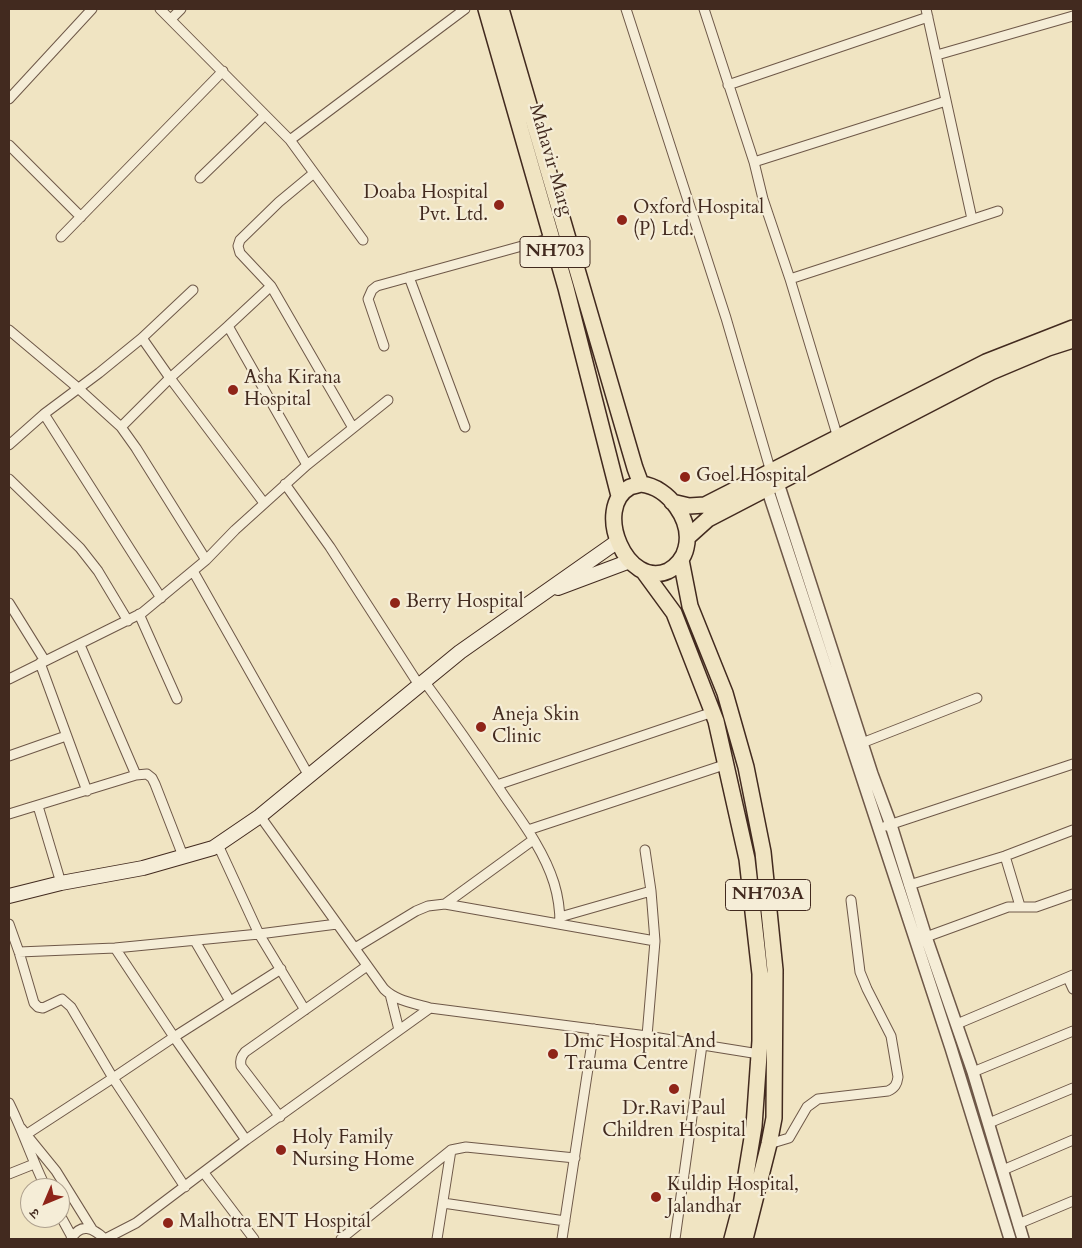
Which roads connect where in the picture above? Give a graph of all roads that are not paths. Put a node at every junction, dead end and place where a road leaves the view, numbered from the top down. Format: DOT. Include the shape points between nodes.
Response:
graph roads {
  1 [pos="92,9"];
  2 [pos="160,9"];
  3 [pos="182,9"];
  4 [pos="465,9"];
  5 [pos="486,9"];
  6 [pos="501,9"];
  7 [pos="626,9"];
  8 [pos="704,9"];
  9 [pos="927,13"];
  10 [pos="1073,16"];
  11 [pos="171,19"];
  12 [pos="936,55"];
  13 [pos="223,71"];
  14 [pos="728,85"];
  15 [pos="9,99"];
  16 [pos="946,100"];
  17 [pos="265,115"];
  18 [pos="290,140"];
  19 [pos="9,145"];
  20 [pos="754,162"];
  21 [pos="314,173"];
  22 [pos="200,178"];
  23 [pos="998,211"];
  24 [pos="81,217"];
  25 [pos="972,219"];
  26 [pos="61,237"];
  27 [pos="551,238"];
  28 [pos="363,240"];
  29 [pos="409,277"];
  30 [pos="790,279"];
  31 [pos="271,286"];
  32 [pos="192,290"];
  33 [pos="228,326"];
  34 [pos="1073,328"];
  35 [pos="9,330"];
  36 [pos="142,338"];
  37 [pos="1073,340"];
  38 [pos="384,346"];
  39 [pos="1006,360"];
  40 [pos="170,378"];
  41 [pos="78,388"];
  42 [pos="388,400"];
  43 [pos="44,414"];
  44 [pos="121,427"];
  45 [pos="465,427"];
  46 [pos="353,428"];
  47 [pos="838,438"];
  48 [pos="9,445"];
  49 [pos="307,465"];
  50 [pos="9,479"];
  51 [pos="772,481"];
  52 [pos="285,484"];
  53 [pos="641,484"];
  54 [pos="619,496"];
  55 [pos="672,502"];
  56 [pos="264,503"];
  57 [pos="688,537"];
  58 [pos="618,541"];
  59 [pos="206,560"];
  60 [pos="681,560"];
  61 [pos="630,561"];
  62 [pos="193,571"];
  63 [pos="644,572"];
  64 [pos="538,596"];
  65 [pos="161,598"];
  66 [pos="9,603"];
  67 [pos="140,614"];
  68 [pos="128,621"];
  69 [pos="80,645"];
  70 [pos="43,662"];
  71 [pos="9,678"];
  72 [pos="422,683"];
  73 [pos="177,698"];
  74 [pos="977,698"];
  75 [pos="713,712"];
  76 [pos="66,736"];
  77 [pos="862,743"];
  78 [pos="9,756"];
  79 [pos="727,764"];
  80 [pos="1073,764"];
  81 [pos="136,775"];
  82 [pos="309,776"];
  83 [pos="497,785"];
  84 [pos="87,790"];
  85 [pos="38,806"];
  86 [pos="9,814"];
  87 [pos="260,816"];
  88 [pos="890,825"];
  89 [pos="878,828"];
  90 [pos="528,830"];
  91 [pos="1073,830"];
  92 [pos="533,840"];
  93 [pos="218,845"];
  94 [pos="645,850"];
  95 [pos="183,856"];
  96 [pos="1005,856"];
  97 [pos="61,883"];
  98 [pos="909,885"];
  99 [pos="651,891"];
  100 [pos="1073,894"];
  101 [pos="9,896"];
  102 [pos="851,900"];
  103 [pos="446,904"];
  104 [pos="1020,906"];
  105 [pos="560,921"];
  106 [pos="9,924"];
  107 [pos="337,924"];
  108 [pos="258,934"];
  109 [pos="926,937"];
  110 [pos="195,941"];
  111 [pos="655,941"];
  112 [pos="115,948"];
  113 [pos="354,948"];
  114 [pos="19,952"];
  115 [pos="367,966"];
  116 [pos="281,970"];
  117 [pos="1071,977"];
  118 [pos="1073,989"];
  119 [pos="390,994"];
  120 [pos="230,1001"];
  121 [pos="430,1008"];
  122 [pos="305,1010"];
  123 [pos="957,1024"];
  124 [pos="594,1029"];
  125 [pos="399,1030"];
  126 [pos="1073,1031"];
  127 [pos="647,1036"];
  128 [pos="174,1037"];
  129 [pos="702,1045"];
  130 [pos="759,1054"];
  131 [pos="973,1072"];
  132 [pos="114,1078"];
  133 [pos="1073,1088"];
  134 [pos="9,1103"];
  135 [pos="280,1117"];
  136 [pos="989,1123"];
  137 [pos="24,1131"];
  138 [pos="246,1140"];
  139 [pos="1073,1140"];
  140 [pos="769,1144"];
  141 [pos="451,1150"];
  142 [pos="575,1158"];
  143 [pos="34,1164"];
  144 [pos="1003,1170"];
  145 [pos="204,1173"];
  146 [pos="9,1174"];
  147 [pos="41,1178"];
  148 [pos="185,1187"];
  149 [pos="1073,1201"];
  150 [pos="443,1203"];
  151 [pos="565,1222"];
  152 [pos="1018,1224"];
  153 [pos="92,1229"];
  154 [pos="71,1238"];
  155 [pos="105,1239"];
  156 [pos="254,1239"];
  157 [pos="341,1239"];
  158 [pos="437,1239"];
  159 [pos="562,1239"];
  160 [pos="675,1239"];
  161 [pos="732,1239"];
  162 [pos="744,1239"];
  163 [pos="1010,1239"];
  164 [pos="1023,1239"];
  1 -- 15 [label="street"];
  2 -- 11 [label="street"];
  3 -- 11 [label="street"];
  4 -- 18 [label="street"];
  5 -- 27 [label="highway, Mahavir Marg / NH703"];
  6 -- 53 [label="highway, Mahavir Marg / NH703"];
  7 -- 51 [label="street" via="726,318"];
  8 -- 14 [label="street"];
  9 -- 12 [label="street"];
  9 -- 14 [label="street"];
  10 -- 12 [label="street"];
  11 -- 13 [label="street"];
  12 -- 16 [label="street"];
  13 -- 17 [label="street"];
  13 -- 24 [label="street"];
  14 -- 20 [label="street"];
  16 -- 20 [label="street"];
  16 -- 25 [label="street"];
  17 -- 18 [label="street"];
  17 -- 22 [label="street"];
  18 -- 21 [label="street"];
  19 -- 24 [label="street"];
  20 -- 30 [label="street"];
  21 -- 28 [label="street"];
  21 -- 31 [label="street" via="278,202 240,240 240,253"];
  23 -- 25 [label="street"];
  24 -- 26 [label="street"];
  25 -- 30 [label="street"];
  27 -- 29 [label="street"];
  27 -- 54 [label="highway, Mahavir Marg / NH703"];
  29 -- 38 [label="street" via="376,286 369,294"];
  29 -- 45 [label="street"];
  30 -- 47 [label="street"];
  31 -- 33 [label="street"];
  31 -- 46 [label="street"];
  32 -- 36 [label="street"];
  33 -- 40 [label="street"];
  33 -- 49 [label="street"];
  34 -- 39 [label="highway"];
  35 -- 41 [label="street"];
  36 -- 40 [label="street"];
  36 -- 41 [label="street"];
  37 -- 39 [label="highway"];
  39 -- 47 [label="highway" via="986,362"];
  39 -- 51 [label="highway" via="991,372"];
  40 -- 44 [label="street"];
  40 -- 56 [label="street"];
  41 -- 43 [label="street"];
  41 -- 44 [label="street"];
  42 -- 46 [label="street"];
  43 -- 48 [label="street"];
  43 -- 65 [label="street"];
  44 -- 59 [label="street"];
  46 -- 49 [label="street"];
  47 -- 51 [label="highway"];
  49 -- 52 [label="street"];
  50 -- 68 [label="street" via="80,548"];
  51 -- 55 [label="highway" via="705,505"];
  51 -- 57 [label="highway" via="708,519"];
  51 -- 77 [label="street"];
  51 -- 89 [label="street"];
  52 -- 56 [label="street"];
  52 -- 72 [label="street"];
  53 -- 54 [label="highway" via="630,487"];
  53 -- 55 [label="highway" via="651,485"];
  54 -- 58 [label="highway, NH703" via="614,516"];
  55 -- 57 [label="highway" via="681,514"];
  56 -- 59 [label="street"];
  57 -- 60 [label="highway"];
  58 -- 61 [label="highway, NH703"];
  58 -- 64 [label="main road"];
  59 -- 62 [label="street"];
  60 -- 63 [label="highway" via="663,573 653,575"];
  60 -- 140 [label="highway, NH703A" via="690,606 724,694 746,767 763,852 775,970 774,1118"];
  61 -- 63 [label="highway, NH703"];
  61 -- 64 [label="main road"];
  62 -- 65 [label="street"];
  62 -- 82 [label="street"];
  63 -- 75 [label="highway, NH703A" via="674,613"];
  64 -- 72 [label="main road"];
  65 -- 67 [label="street"];
  66 -- 70 [label="street"];
  67 -- 68 [label="street"];
  67 -- 73 [label="street"];
  68 -- 69 [label="street"];
  69 -- 70 [label="street"];
  69 -- 81 [label="street"];
  70 -- 71 [label="street"];
  70 -- 76 [label="street"];
  72 -- 82 [label="main road"];
  72 -- 83 [label="street"];
  74 -- 77 [label="street"];
  75 -- 79 [label="highway, NH703A"];
  75 -- 83 [label="street"];
  76 -- 78 [label="street"];
  76 -- 84 [label="street"];
  77 -- 88 [label="street"];
  79 -- 90 [label="street"];
  79 -- 130 [label="highway, NH703A" via="748,859 760,974"];
  80 -- 88 [label="street"];
  81 -- 84 [label="street"];
  81 -- 95 [label="street" via="147,774 152,778"];
  82 -- 87 [label="main road"];
  83 -- 90 [label="street"];
  84 -- 85 [label="street"];
  85 -- 86 [label="street"];
  85 -- 97 [label="street"];
  87 -- 93 [label="main road"];
  87 -- 107 [label="street"];
  88 -- 89 [label="street"];
  88 -- 98 [label="street"];
  89 -- 163 [label="street"];
  90 -- 92 [label="street"];
  91 -- 96 [label="street"];
  92 -- 103 [label="street"];
  92 -- 105 [label="street" via="554,882"];
  93 -- 95 [label="main road"];
  93 -- 108 [label="street"];
  94 -- 99 [label="street"];
  95 -- 97 [label="main road" via="143,868"];
  96 -- 98 [label="street"];
  96 -- 104 [label="street"];
  97 -- 101 [label="main road"];
  98 -- 109 [label="street"];
  99 -- 105 [label="street"];
  99 -- 111 [label="street"];
  100 -- 104 [label="street" via="1036,907"];
  102 -- 140 [label="street" via="860,972 891,1036 897,1083 888,1091 818,1099 807,1107 788,1138"];
  103 -- 105 [label="street"];
  103 -- 113 [label="street" via="416,911"];
  104 -- 109 [label="street" via="1008,907"];
  105 -- 111 [label="street"];
  106 -- 114 [label="street"];
  107 -- 108 [label="street"];
  107 -- 113 [label="street"];
  108 -- 110 [label="street"];
  108 -- 116 [label="street"];
  109 -- 123 [label="street"];
  110 -- 112 [label="street"];
  110 -- 120 [label="street"];
  111 -- 127 [label="street"];
  112 -- 114 [label="street"];
  112 -- 128 [label="street"];
  113 -- 115 [label="street"];
  114 -- 132 [label="street" via="36,1006 43,1008 60,999 67,1003"];
  115 -- 119 [label="street"];
  115 -- 122 [label="street"];
  116 -- 120 [label="street"];
  116 -- 122 [label="street"];
  117 -- 118 [label="street"];
  117 -- 123 [label="street"];
  119 -- 121 [label="street"];
  119 -- 125 [label="street"];
  120 -- 128 [label="street"];
  121 -- 124 [label="street"];
  121 -- 125 [label="street"];
  122 -- 135 [label="street" via="244,1052 240,1061"];
  123 -- 131 [label="street"];
  124 -- 127 [label="street"];
  124 -- 142 [label="street"];
  125 -- 135 [label="street"];
  126 -- 131 [label="street"];
  127 -- 129 [label="street"];
  128 -- 132 [label="street"];
  128 -- 138 [label="street"];
  129 -- 130 [label="street"];
  129 -- 160 [label="street"];
  130 -- 161 [label="highway, NH703A" via="754,1126"];
  131 -- 136 [label="street"];
  132 -- 137 [label="street"];
  132 -- 148 [label="street"];
  133 -- 136 [label="street"];
  134 -- 137 [label="street"];
  135 -- 138 [label="street"];
  136 -- 144 [label="street"];
  137 -- 143 [label="street"];
  137 -- 153 [label="street" via="56,1171"];
  138 -- 145 [label="street"];
  139 -- 144 [label="street"];
  140 -- 162 [label="highway, NH703A"];
  141 -- 142 [label="street" via="466,1147"];
  141 -- 150 [label="street"];
  141 -- 157 [label="street"];
  142 -- 151 [label="street"];
  143 -- 146 [label="street"];
  143 -- 147 [label="street"];
  144 -- 152 [label="street"];
  145 -- 148 [label="street"];
  145 -- 156 [label="street"];
  148 -- 155 [label="street" via="136,1223"];
  149 -- 152 [label="street"];
  150 -- 151 [label="street"];
  150 -- 158 [label="street"];
  151 -- 159 [label="street"];
  152 -- 164 [label="street"];
  153 -- 154 [label="street" via="79,1231"];
  153 -- 155 [label="street"];
}
